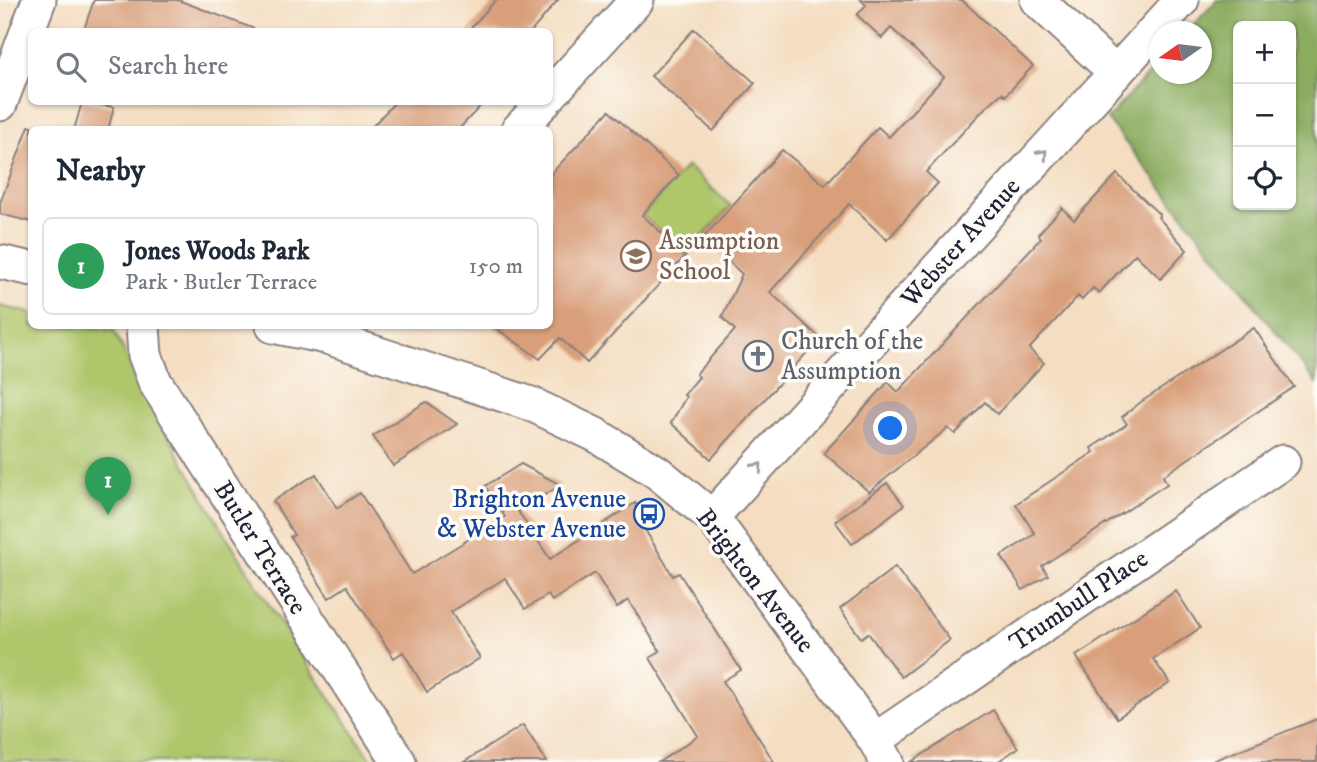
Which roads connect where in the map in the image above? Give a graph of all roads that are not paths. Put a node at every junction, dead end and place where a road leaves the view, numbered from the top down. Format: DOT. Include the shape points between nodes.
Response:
graph roads {
  1 [pos="39,0"];
  2 [pos="638,0"];
  3 [pos="1037,0"];
  4 [pos="1182,0"];
  5 [pos="28,28"];
  6 [pos="28,29"];
  7 [pos="1116,73"];
  8 [pos="553,92"];
  9 [pos="0,104"];
  10 [pos="541,105"];
  11 [pos="522,126"];
  12 [pos="0,262"];
  13 [pos="28,268"];
  14 [pos="142,329"];
  15 [pos="308,329"];
  16 [pos="332,331"];
  17 [pos="1283,462"];
  18 [pos="712,517"];
  19 [pos="881,751"];
  20 [pos="399,762"];
  1 -- 5 [label="street"];
  2 -- 8 [label="street"];
  3 -- 7 [label="street"];
  4 -- 7 [label="street, Webster Avenue"];
  6 -- 9 [label="street"];
  18 -- 7 [label="street, Webster Avenue, one-way"];
  10 -- 11 [label="street"];
  12 -- 13 [label="street"];
  14 -- 20 [label="street, Butler Terrace" via="155,382"];
  15 -- 16 [label="street, Brighton Avenue"];
  16 -- 18 [label="street, Brighton Avenue" via="531,404 617,447 657,472"];
  17 -- 19 [label="street, Trumbull Place"];
  18 -- 19 [label="street, Brighton Avenue"];
}
